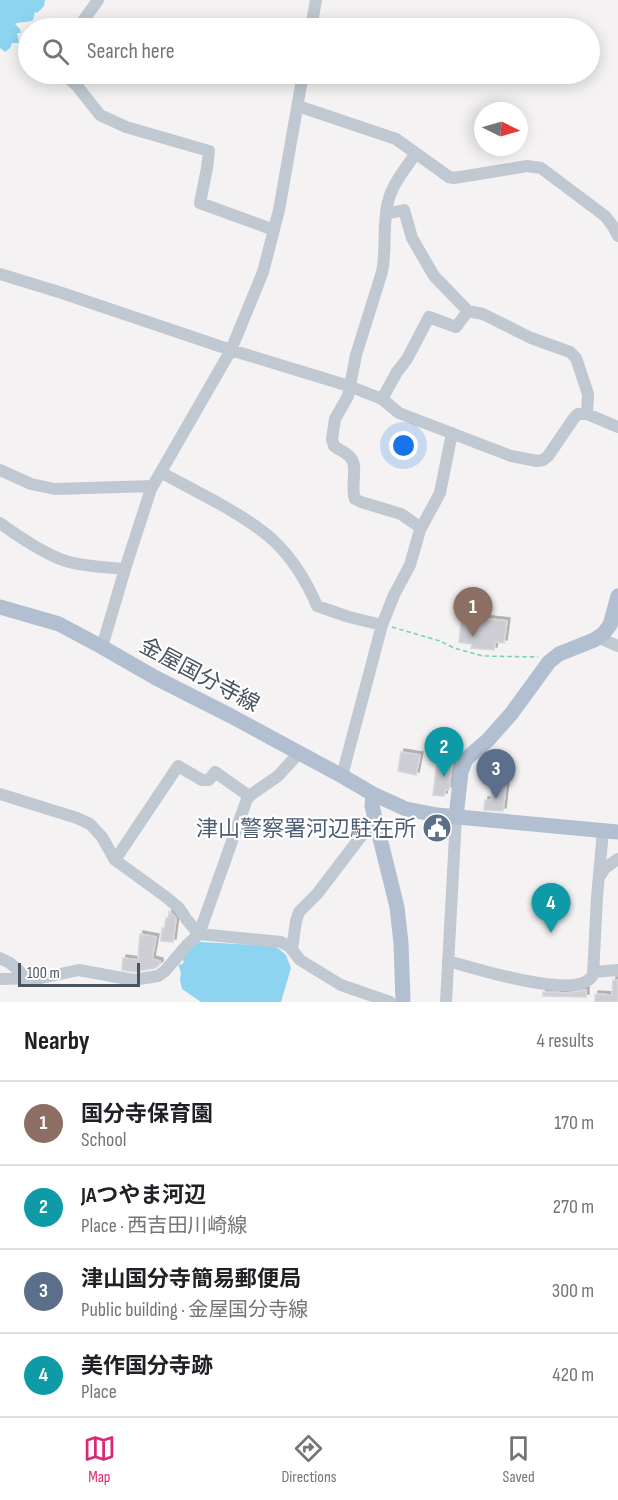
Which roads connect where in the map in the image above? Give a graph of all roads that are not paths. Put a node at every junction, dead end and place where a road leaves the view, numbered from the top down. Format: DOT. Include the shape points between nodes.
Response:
graph roads {
  1 [pos="98,0"];
  2 [pos="316,0"];
  3 [pos="85,18"];
  4 [pos="313,18"];
  5 [pos="75,84"];
  6 [pos="301,84"];
  7 [pos="298,106"];
  8 [pos="416,153"];
  9 [pos="386,214"];
  10 [pos="274,230"];
  11 [pos="618,236"];
  12 [pos="0,274"];
  13 [pos="468,311"];
  14 [pos="231,350"];
  15 [pos="349,386"];
  16 [pos="382,399"];
  17 [pos="587,414"];
  18 [pos="618,427"];
  19 [pos="452,433"];
  20 [pos="0,470"];
  21 [pos="162,473"];
  22 [pos="153,486"];
  23 [pos="0,523"];
  24 [pos="421,528"];
  25 [pos="125,569"];
  26 [pos="618,596"];
  27 [pos="0,607"];
  28 [pos="382,625"];
  29 [pos="598,638"];
  30 [pos="618,646"];
  31 [pos="102,647"];
  32 [pos="298,753"];
  33 [pos="342,776"];
  34 [pos="0,794"];
  35 [pos="373,794"];
  36 [pos="249,796"];
  37 [pos="456,817"];
  38 [pos="375,818"];
  39 [pos="610,831"];
  40 [pos="618,859"];
  41 [pos="115,860"];
  42 [pos="599,878"];
  43 [pos="199,933"];
  44 [pos="292,949"];
  45 [pos="0,958"];
  46 [pos="448,961"];
  47 [pos="618,970"];
  48 [pos="593,972"];
  49 [pos="27,978"];
  50 [pos="0,979"];
  51 [pos="390,1002"];
  52 [pos="403,1002"];
  53 [pos="446,1002"];
  1 -- 3 [label="street"];
  2 -- 4 [label="street"];
  5 -- 10 [label="street" via="100,115 126,127 209,151 200,203"];
  6 -- 7 [label="street"];
  7 -- 8 [label="street" via="396,139"];
  7 -- 10 [label="street"];
  8 -- 9 [label="street" via="391,192"];
  8 -- 11 [label="street" via="454,178 528,166 541,168 604,216"];
  9 -- 13 [label="street" via="404,210 412,238 434,276"];
  9 -- 15 [label="street" via="385,261"];
  10 -- 14 [label="street" via="263,272"];
  12 -- 14 [label="street"];
  13 -- 16 [label="street" via="456,327 429,316"];
  13 -- 17 [label="street" via="570,352 578,363 588,394"];
  14 -- 15 [label="street"];
  14 -- 21 [label="street"];
  15 -- 16 [label="street"];
  15 -- 24 [label="street" via="348,396 337,413 332,439 334,446 354,462 354,496 361,502 401,514"];
  16 -- 19 [label="street" via="399,413"];
  17 -- 18 [label="street"];
  17 -- 19 [label="street" via="578,414 548,456 537,461 511,456"];
  19 -- 24 [label="street" via="440,493"];
  20 -- 22 [label="street" via="50,488"];
  21 -- 22 [label="street"];
  21 -- 28 [label="street" via="240,516 273,540 303,578 317,606"];
  22 -- 25 [label="street"];
  23 -- 25 [label="street" via="66,561"];
  24 -- 28 [label="street" via="410,565"];
  25 -- 31 [label="street"];
  26 -- 29 [label="main road" via="610,625"];
  27 -- 31 [label="main road, 金屋国分寺線" via="58,624"];
  28 -- 33 [label="street"];
  29 -- 30 [label="street"];
  29 -- 37 [label="main road" via="554,657 511,714 463,763"];
  31 -- 32 [label="main road, 金屋国分寺線"];
  32 -- 33 [label="main road, 金屋国分寺線"];
  32 -- 36 [label="street" via="278,776"];
  33 -- 35 [label="main road, 金屋国分寺線"];
  34 -- 41 [label="street" via="84,821 99,832"];
  35 -- 37 [label="main road, 金屋国分寺線" via="406,809"];
  35 -- 38 [label="main road"];
  36 -- 41 [label="street" via="216,772 206,780 178,766"];
  36 -- 43 [label="street"];
  37 -- 39 [label="main road"];
  37 -- 46 [label="street"];
  38 -- 44 [label="street" via="299,912"];
  38 -- 52 [label="main road" via="397,907"];
  39 -- 42 [label="street"];
  40 -- 42 [label="street"];
  41 -- 43 [label="street" via="179,908"];
  42 -- 48 [label="street"];
  43 -- 44 [label="street" via="274,940"];
  43 -- 49 [label="street" via="158,976 133,980 79,970"];
  44 -- 51 [label="street" via="303,962 341,985"];
  45 -- 49 [label="street"];
  46 -- 48 [label="street" via="538,984 576,985 591,979"];
  46 -- 53 [label="street"];
  47 -- 48 [label="street"];
  49 -- 50 [label="street"];
}
